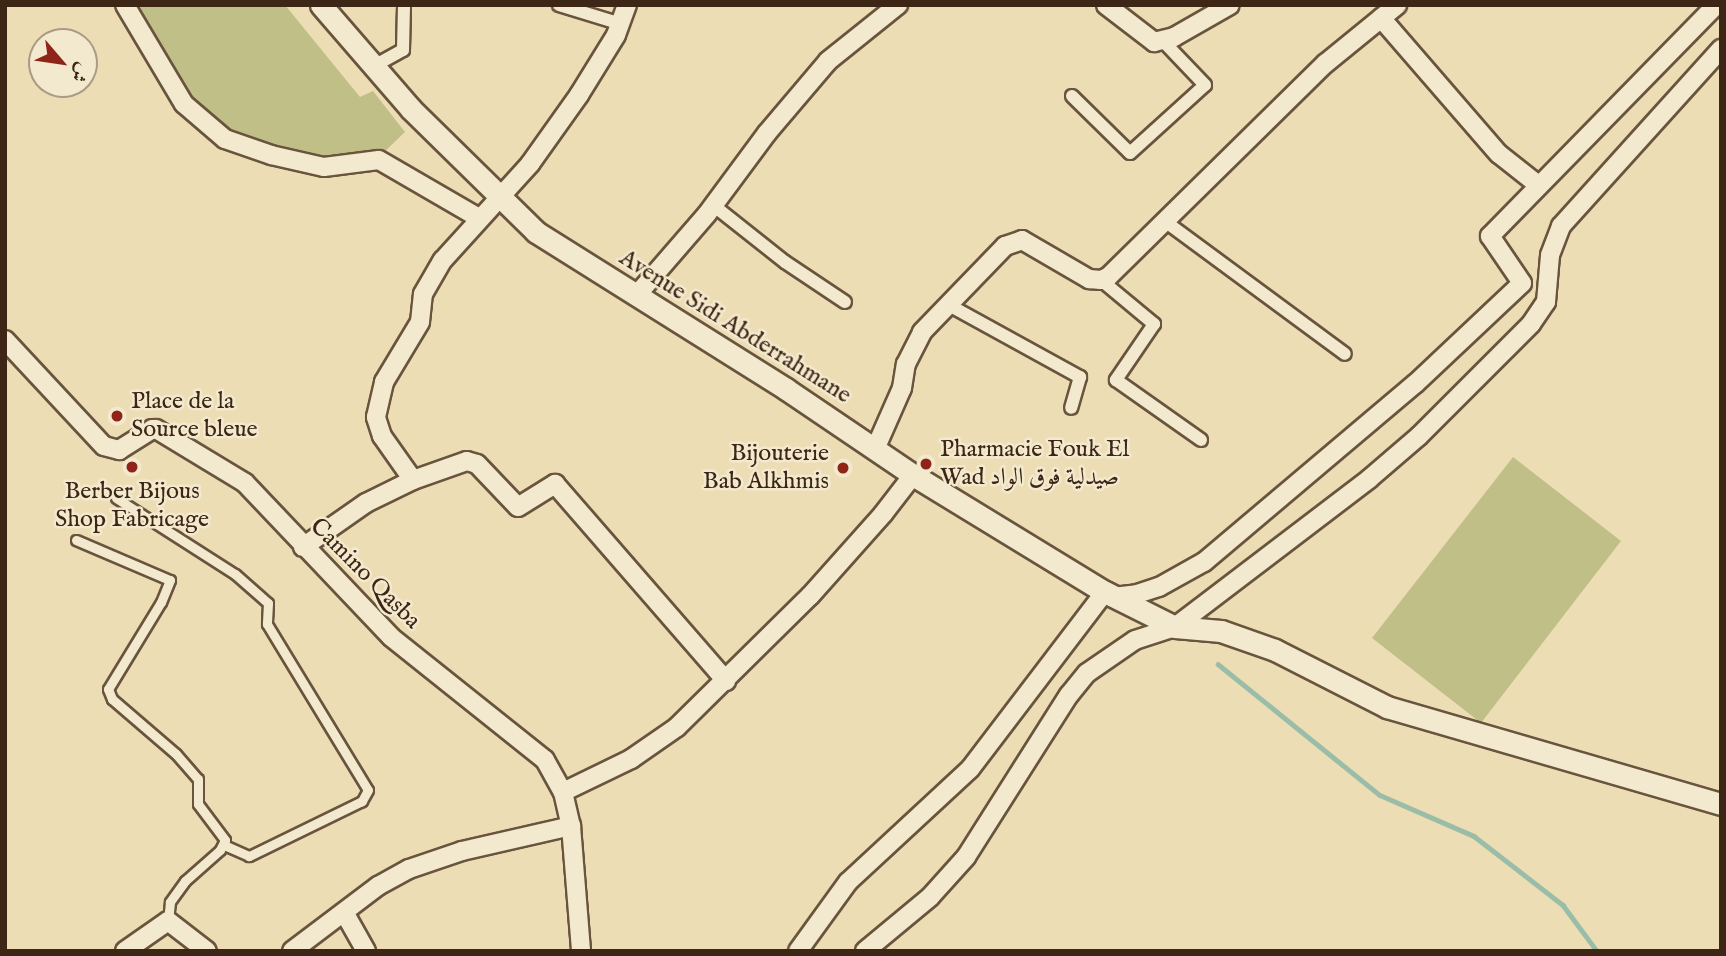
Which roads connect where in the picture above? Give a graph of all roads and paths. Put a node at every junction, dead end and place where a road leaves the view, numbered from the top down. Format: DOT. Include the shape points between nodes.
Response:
graph roads {
  1 [pos="125,5"];
  2 [pos="321,5"];
  3 [pos="404,5"];
  4 [pos="559,5"];
  5 [pos="627,5"];
  6 [pos="898,5"];
  7 [pos="1106,5"];
  8 [pos="1230,5"];
  9 [pos="1397,5"];
  10 [pos="1716,5"];
  11 [pos="1381,18"];
  12 [pos="621,24"];
  13 [pos="1163,41"];
  14 [pos="1721,49"];
  15 [pos="373,66"];
  16 [pos="1072,96"];
  17 [pos="1537,184"];
  18 [pos="500,198"];
  19 [pos="713,205"];
  20 [pos="479,218"];
  21 [pos="1166,222"];
  22 [pos="1101,281"];
  23 [pos="636,296"];
  24 [pos="845,302"];
  25 [pos="947,304"];
  26 [pos="5,340"];
  27 [pos="1345,354"];
  28 [pos="1071,408"];
  29 [pos="1201,440"];
  30 [pos="876,447"];
  31 [pos="913,475"];
  32 [pos="413,480"];
  33 [pos="116,498"];
  34 [pos="76,540"];
  35 [pos="303,547"];
  36 [pos="1109,595"];
  37 [pos="1175,627"];
  38 [pos="726,681"];
  39 [pos="563,792"];
  40 [pos="1721,804"];
  41 [pos="571,826"];
  42 [pos="224,845"];
  43 [pos="344,912"];
  44 [pos="168,920"];
  45 [pos="125,951"];
  46 [pos="207,951"];
  47 [pos="292,951"];
  48 [pos="366,951"];
  49 [pos="581,951"];
  50 [pos="798,951"];
  51 [pos="865,951"];
  1 -- 20 [label="street" via="184,104 225,139 324,167 379,160"];
  2 -- 15 [label="street, Avenue Sidi Abderrahmane"];
  3 -- 15 [label="street" via="403,50"];
  4 -- 12 [label="street"];
  5 -- 12 [label="street"];
  6 -- 19 [label="street" via="828,61"];
  7 -- 13 [label="street" via="1146,39"];
  8 -- 13 [label="street"];
  9 -- 11 [label="street"];
  10 -- 17 [label="street"];
  11 -- 17 [label="street" via="1499,153"];
  11 -- 21 [label="street" via="1306,82"];
  12 -- 18 [label="street" via="579,95"];
  13 -- 16 [label="street" via="1205,85 1130,153"];
  14 -- 37 [label="street" via="1561,226 1550,255 1546,302 1531,324 1369,479"];
  15 -- 18 [label="street, Avenue Sidi Abderrahmane"];
  17 -- 36 [label="street" via="1490,236 1522,283 1415,384 1204,562 1159,587"];
  18 -- 20 [label="street"];
  18 -- 23 [label="street, Avenue Sidi Abderrahmane" via="536,232"];
  19 -- 23 [label="street"];
  19 -- 24 [label="street"];
  20 -- 32 [label="street" via="426,288 420,323 379,397 379,430"];
  21 -- 22 [label="street"];
  21 -- 27 [label="street"];
  22 -- 25 [label="street" via="1016,240"];
  22 -- 29 [label="street" via="1154,324 1116,380"];
  23 -- 30 [label="street, Avenue Sidi Abderrahmane"];
  25 -- 28 [label="street" via="1080,377"];
  25 -- 30 [label="street" via="922,332 910,355 902,387"];
  26 -- 35 [label="street, Camino Qasba" via="104,446 119,450 152,429 161,431 245,483"];
  30 -- 31 [label="street, Avenue Sidi Abderrahmane"];
  31 -- 36 [label="street, Avenue Sidi Abderrahmane"];
  31 -- 38 [label="street" via="810,596"];
  32 -- 35 [label="street" via="366,503"];
  32 -- 38 [label="street" via="474,461 518,507 555,484"];
  33 -- 42 [label="lane" via="235,574 268,604 267,624 368,790 362,801 248,856"];
  34 -- 42 [label="lane" via="169,577 161,602 108,689 112,699 198,779 198,804 225,840"];
  35 -- 39 [label="street, Camino Qasba" via="420,663 531,746"];
  36 -- 37 [label="street, Avenue Sidi Abderrahmane"];
  36 -- 50 [label="street" via="970,769 848,882"];
  37 -- 40 [label="street" via="1221,631 1275,650 1353,692 1436,724"];
  37 -- 51 [label="street" via="1135,640 1087,674 966,857 929,897"];
  38 -- 39 [label="street" via="657,743"];
  39 -- 41 [label="street, Camino Qasba"];
  41 -- 43 [label="street" via="433,859 378,886"];
  41 -- 49 [label="street, Camino Qasba"];
  42 -- 44 [label="lane" via="185,881 170,902"];
  43 -- 47 [label="street"];
  43 -- 48 [label="street"];
  44 -- 45 [label="street"];
  44 -- 46 [label="street"];
}
